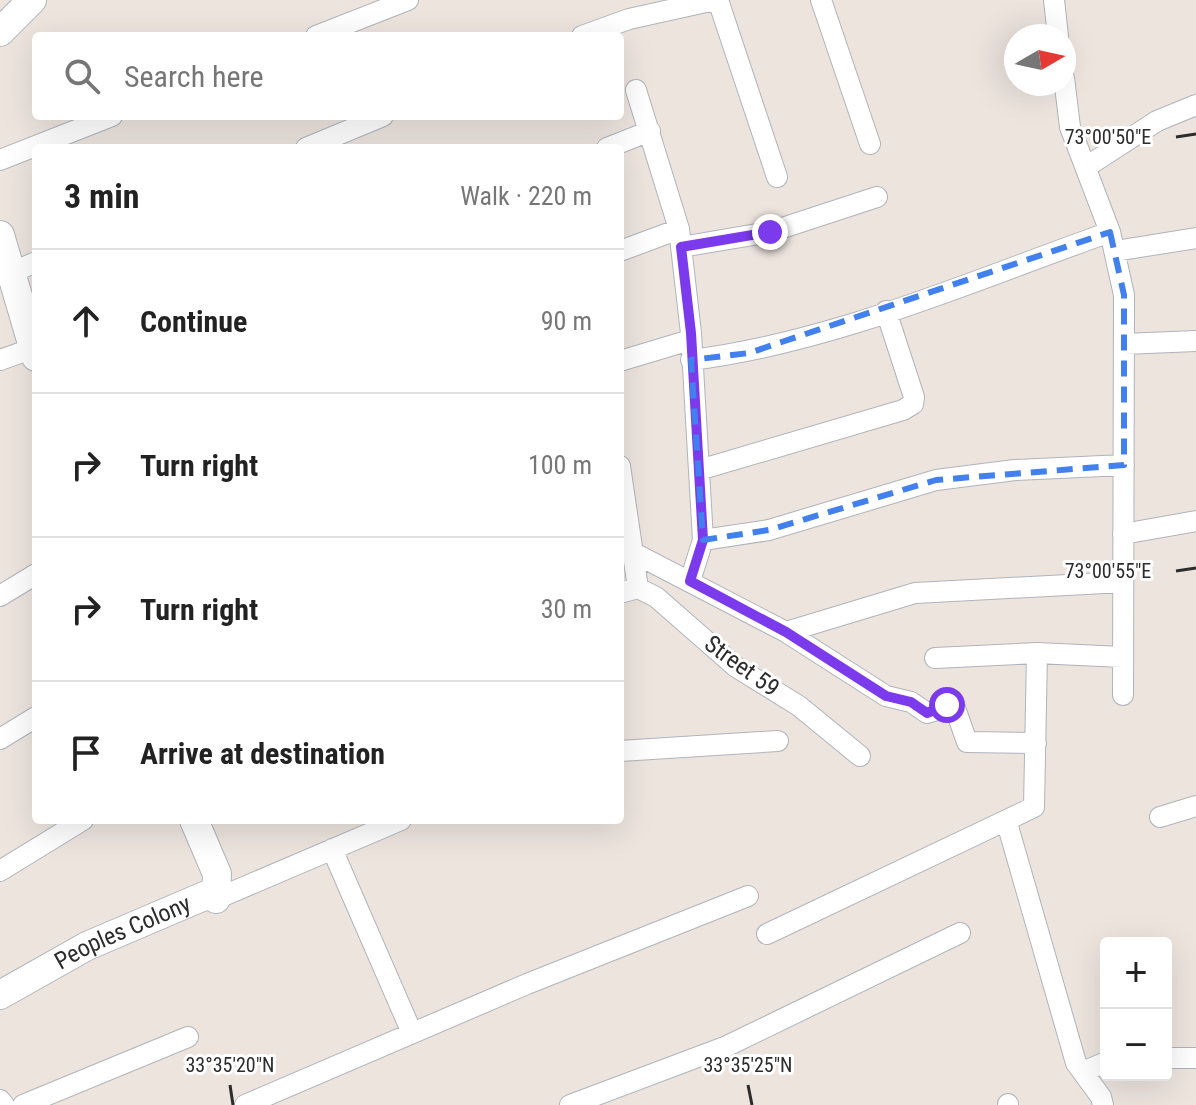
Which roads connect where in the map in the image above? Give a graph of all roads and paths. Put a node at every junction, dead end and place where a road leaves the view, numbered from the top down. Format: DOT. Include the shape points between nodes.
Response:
graph roads {
  1 [pos="32,0"];
  2 [pos="408,0"];
  3 [pos="717,0"];
  4 [pos="821,0"];
  5 [pos="1054,0"];
  6 [pos="2,24"];
  7 [pos="1057,24"];
  8 [pos="326,32"];
  9 [pos="593,32"];
  10 [pos="636,90"];
  11 [pos="1066,96"];
  12 [pos="1196,105"];
  13 [pos="102,120"];
  14 [pos="373,120"];
  15 [pos="650,131"];
  16 [pos="41,144"];
  17 [pos="316,144"];
  18 [pos="617,144"];
  19 [pos="870,144"];
  20 [pos="32,147"];
  21 [pos="0,160"];
  22 [pos="1086,167"];
  23 [pos="777,177"];
  24 [pos="877,197"];
  25 [pos="0,235"];
  26 [pos="680,238"];
  27 [pos="1196,238"];
  28 [pos="1112,241"];
  29 [pos="624,250"];
  30 [pos="24,267"];
  31 [pos="886,311"];
  32 [pos="32,329"];
  33 [pos="1196,341"];
  34 [pos="1124,344"];
  35 [pos="690,350"];
  36 [pos="32,353"];
  37 [pos="0,360"];
  38 [pos="624,360"];
  39 [pos="1124,465"];
  40 [pos="699,470"];
  41 [pos="624,491"];
  42 [pos="1196,521"];
  43 [pos="1123,534"];
  44 [pos="703,540"];
  45 [pos="634,553"];
  46 [pos="32,576"];
  47 [pos="690,581"];
  48 [pos="1123,582"];
  49 [pos="629,591"];
  50 [pos="0,596"];
  51 [pos="786,632"];
  52 [pos="1037,653"];
  53 [pos="1122,657"];
  54 [pos="935,658"];
  55 [pos="1123,695"];
  56 [pos="32,719"];
  57 [pos="0,739"];
  58 [pos="778,741"];
  59 [pos="1036,743"];
  60 [pos="624,751"];
  61 [pos="860,756"];
  62 [pos="1196,806"];
  63 [pos="1160,817"];
  64 [pos="1007,823"];
  65 [pos="76,824"];
  66 [pos="196,824"];
  67 [pos="391,824"];
  68 [pos="332,849"];
  69 [pos="0,871"];
  70 [pos="748,896"];
  71 [pos="216,899"];
  72 [pos="960,933"];
  73 [pos="767,934"];
  74 [pos="0,995"];
  75 [pos="412,1033"];
  76 [pos="188,1037"];
  77 [pos="1172,1058"];
  78 [pos="1196,1058"];
  79 [pos="1100,1065"];
  80 [pos="1083,1072"];
  81 [pos="0,1100"];
  82 [pos="4,1105"];
  83 [pos="23,1105"];
  84 [pos="245,1105"];
  85 [pos="570,1105"];
  86 [pos="1103,1105"];
  1 -- 6 [label="street"];
  2 -- 8 [label="street"];
  3 -- 9 [label="street"];
  3 -- 23 [label="street"];
  4 -- 19 [label="street"];
  5 -- 7 [label="street"];
  10 -- 15 [label="street"];
  11 -- 22 [label="street" via="1070,127"];
  12 -- 22 [label="street" via="1157,121"];
  13 -- 16 [label="street"];
  14 -- 17 [label="street"];
  15 -- 18 [label="street"];
  15 -- 26 [label="street"];
  20 -- 21 [label="street"];
  22 -- 28 [label="street"];
  24 -- 26 [label="street" via="770,232"];
  25 -- 30 [label="street"];
  26 -- 29 [label="street"];
  26 -- 35 [label="street"];
  27 -- 28 [label="street"];
  28 -- 31 [label="street"];
  28 -- 34 [label="street" via="1124,295"];
  30 -- 32 [label="street"];
  31 -- 35 [label="street" via="749,353"];
  31 -- 40 [label="street" via="913,404"];
  33 -- 34 [label="street"];
  34 -- 39 [label="street"];
  35 -- 38 [label="street"];
  35 -- 40 [label="street"];
  36 -- 37 [label="street"];
  39 -- 43 [label="street"];
  39 -- 44 [label="street" via="936,480 769,530"];
  40 -- 44 [label="street"];
  41 -- 45 [label="street"];
  42 -- 43 [label="street"];
  43 -- 48 [label="street"];
  44 -- 47 [label="street"];
  45 -- 47 [label="street"];
  45 -- 49 [label="street"];
  46 -- 50 [label="street"];
  47 -- 51 [label="street"];
  48 -- 51 [label="street" via="915,593"];
  48 -- 53 [label="street"];
  49 -- 61 [label="street, Street 59" via="656,597 736,667 799,706"];
  51 -- 59 [label="street" via="886,696 911,702 927,713 954,705 967,742"];
  52 -- 53 [label="street"];
  52 -- 54 [label="street"];
  52 -- 59 [label="street"];
  53 -- 55 [label="street"];
  56 -- 57 [label="street"];
  58 -- 60 [label="street"];
  59 -- 64 [label="street" via="1034,807"];
  62 -- 63 [label="street"];
  64 -- 73 [label="street"];
  64 -- 80 [label="street" via="1076,1063"];
  65 -- 69 [label="street"];
  66 -- 71 [label="street, Peoples Colony" via="217,874"];
  67 -- 68 [label="street"];
  68 -- 71 [label="street"];
  68 -- 75 [label="street"];
  70 -- 75 [label="street"];
  71 -- 74 [label="street, Peoples Colony" via="209,894 87,946"];
  72 -- 85 [label="street" via="727,1046"];
  75 -- 84 [label="street"];
  76 -- 83 [label="street"];
  77 -- 78 [label="street"];
  79 -- 80 [label="street"];
  80 -- 86 [label="street"];
  81 -- 82 [label="street"];
}
